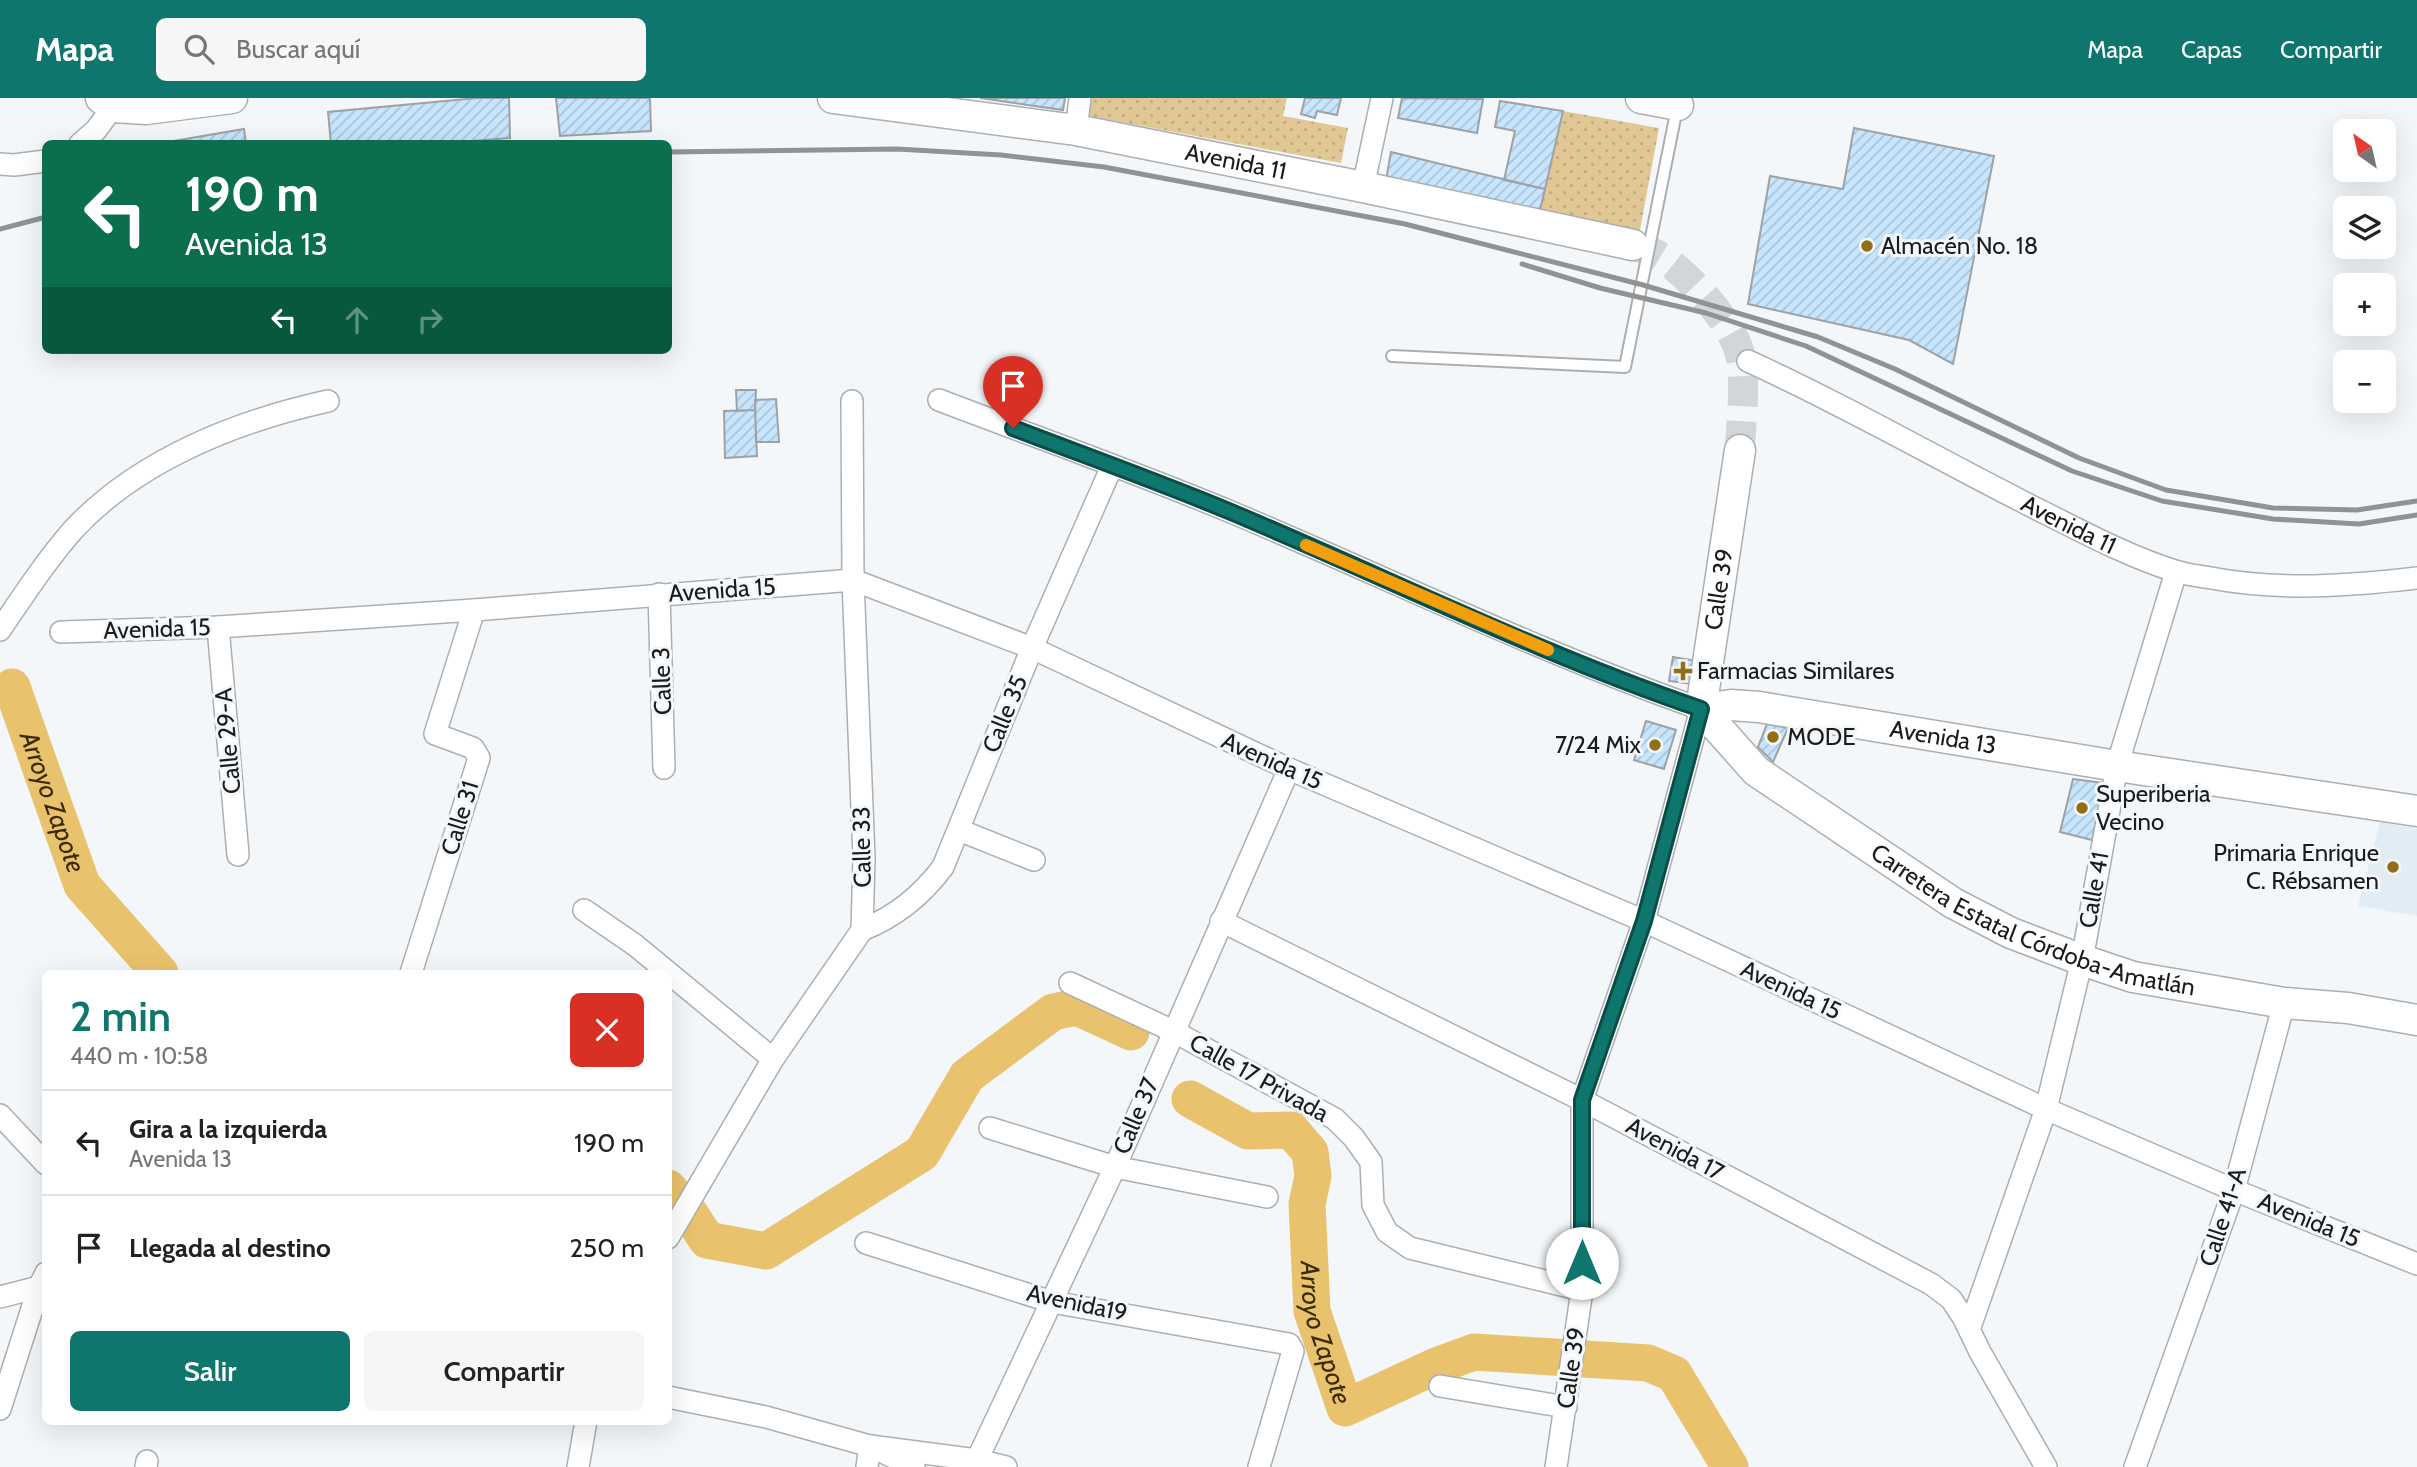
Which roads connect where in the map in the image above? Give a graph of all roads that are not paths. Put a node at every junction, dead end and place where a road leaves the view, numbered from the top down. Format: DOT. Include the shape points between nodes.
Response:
graph roads {
  1 [pos="232,98"];
  2 [pos="833,98"];
  3 [pos="1080,98"];
  4 [pos="1382,98"];
  5 [pos="1641,98"];
  6 [pos="1679,102"];
  7 [pos="107,103"];
  8 [pos="1076,130"];
  9 [pos="85,140"];
  10 [pos="42,162"];
  11 [pos="0,164"];
  12 [pos="1363,187"];
  13 [pos="1633,245"];
  14 [pos="1392,356"];
  15 [pos="1748,361"];
  16 [pos="939,400"];
  17 [pos="328,401"];
  18 [pos="852,401"];
  19 [pos="1740,450"];
  20 [pos="1112,466"];
  21 [pos="2176,572"];
  22 [pos="2417,578"];
  23 [pos="853,580"];
  24 [pos="659,594"];
  25 [pos="474,610"];
  26 [pos="218,627"];
  27 [pos="0,630"];
  28 [pos="61,632"];
  29 [pos="1032,648"];
  30 [pos="1701,709"];
  31 [pos="2117,766"];
  32 [pos="664,768"];
  33 [pos="1289,769"];
  34 [pos="2417,811"];
  35 [pos="959,830"];
  36 [pos="238,855"];
  37 [pos="1034,860"];
  38 [pos="584,910"];
  39 [pos="1221,921"];
  40 [pos="1644,921"];
  41 [pos="862,930"];
  42 [pos="2082,960"];
  43 [pos="412,970"];
  44 [pos="665,970"];
  45 [pos="672,976"];
  46 [pos="1070,984"];
  47 [pos="2284,1003"];
  48 [pos="2417,1020"];
  49 [pos="1173,1031"];
  50 [pos="773,1059"];
  51 [pos="1582,1100"];
  52 [pos="2046,1109"];
  53 [pos="0,1115"];
  54 [pos="990,1128"];
  55 [pos="42,1160"];
  56 [pos="1115,1167"];
  57 [pos="2234,1190"];
  58 [pos="1267,1197"];
  59 [pos="672,1232"];
  60 [pos="866,1243"];
  61 [pos="2417,1264"];
  62 [pos="42,1280"];
  63 [pos="1582,1290"];
  64 [pos="0,1297"];
  65 [pos="1052,1302"];
  66 [pos="1970,1327"];
  67 [pos="1440,1385"];
  68 [pos="672,1398"];
  69 [pos="1566,1407"];
  70 [pos="0,1409"];
  71 [pos="585,1425"];
  72 [pos="868,1456"];
  73 [pos="977,1460"];
  74 [pos="2138,1466"];
  75 [pos="578,1467"];
  76 [pos="914,1467"];
  77 [pos="1006,1467"];
  78 [pos="1259,1467"];
  79 [pos="1556,1467"];
  80 [pos="2046,1467"];
  1 -- 7 [label="main road" via="164,108"];
  2 -- 8 [label="main road, Avenida 11"];
  3 -- 8 [label="street"];
  4 -- 12 [label="street"];
  5 -- 6 [label="main road"];
  6 -- 14 [label="lane" via="1625,367"];
  7 -- 9 [label="street" via="96,130"];
  8 -- 12 [label="main road, Avenida 11"];
  10 -- 11 [label="street"];
  12 -- 13 [label="main road, Avenida 11"];
  15 -- 21 [label="street, Avenida 11" via="2107,544"];
  16 -- 20 [label="street, Avenida 13"];
  17 -- 27 [label="street" via="281,411 194,446 118,490 74,530"];
  18 -- 23 [label="street, Calle 33"];
  19 -- 30 [label="main road, Calle 39"];
  20 -- 29 [label="street, Calle 35"];
  20 -- 30 [label="street, Avenida 13" via="1231,512 1632,685"];
  21 -- 22 [label="street, Avenida 11" via="2244,585 2301,587"];
  21 -- 31 [label="street, Calle 41"];
  23 -- 24 [label="street, Avenida 15"];
  23 -- 29 [label="street, Avenida 15"];
  23 -- 41 [label="street, Calle 33" via="864,858"];
  24 -- 25 [label="street, Avenida 15"];
  24 -- 32 [label="street, Calle 3"];
  25 -- 26 [label="street, Avenida 15"];
  25 -- 43 [label="street, Calle 31" via="435,734 473,748 479,758"];
  26 -- 28 [label="street, Avenida 15"];
  26 -- 36 [label="street, Calle 29-A"];
  29 -- 33 [label="street, Avenida 15"];
  29 -- 35 [label="street, Calle 35"];
  30 -- 31 [label="main road, Avenida 13" via="1759,707"];
  30 -- 40 [label="street, Calle 39"];
  30 -- 42 [label="main road, Carretera Estatal Córdoba-Amatlán" via="1756,771 1953,903 2011,933"];
  31 -- 34 [label="main road, Avenida 13"];
  31 -- 42 [label="street, Calle 41"];
  33 -- 39 [label="street, Calle 37"];
  33 -- 40 [label="street, Avenida 15"];
  35 -- 37 [label="street"];
  35 -- 41 [label="street, Calle 35" via="930,884 885,921"];
  38 -- 44 [label="street"];
  39 -- 49 [label="street, Calle 37"];
  39 -- 51 [label="street, Avenida 17"];
  40 -- 51 [label="street, Calle 39"];
  40 -- 52 [label="street, Avenida 15"];
  41 -- 50 [label="street"];
  42 -- 47 [label="main road, Carretera Estatal Córdoba-Amatlán" via="2133,977"];
  42 -- 52 [label="street, Calle 41"];
  45 -- 50 [label="street"];
  46 -- 49 [label="street, Calle 17 Privada"];
  47 -- 48 [label="main road, Carretera Estatal Córdoba-Amatlán"];
  47 -- 57 [label="street, Calle 41-A"];
  49 -- 56 [label="street, Calle 37"];
  49 -- 63 [label="street, Calle 17 Privada" via="1335,1119 1371,1162 1373,1205 1387,1232 1410,1248"];
  50 -- 59 [label="street"];
  51 -- 63 [label="street, Calle 39"];
  51 -- 66 [label="street, Avenida 17" via="1931,1284 1951,1300"];
  52 -- 57 [label="street, Avenida 15"];
  52 -- 66 [label="street, Calle 41"];
  53 -- 55 [label="street"];
  54 -- 56 [label="street"];
  56 -- 58 [label="street"];
  56 -- 65 [label="street, Calle 37"];
  57 -- 61 [label="street, Avenida 15"];
  57 -- 74 [label="street, Calle 41-A"];
  60 -- 65 [label="street, Avenida19"];
  62 -- 64 [label="street"];
  62 -- 70 [label="street"];
  63 -- 69 [label="street, Calle 39"];
  65 -- 73 [label="street, Calle 37"];
  65 -- 78 [label="street, Avenida19" via="1291,1347"];
  66 -- 80 [label="street, Avenida 17"];
  67 -- 69 [label="street"];
  68 -- 72 [label="street" via="766,1417"];
  69 -- 79 [label="street, Calle 39"];
  71 -- 75 [label="street"];
  72 -- 73 [label="street"];
  72 -- 76 [label="street"];
  73 -- 77 [label="street"];
}
